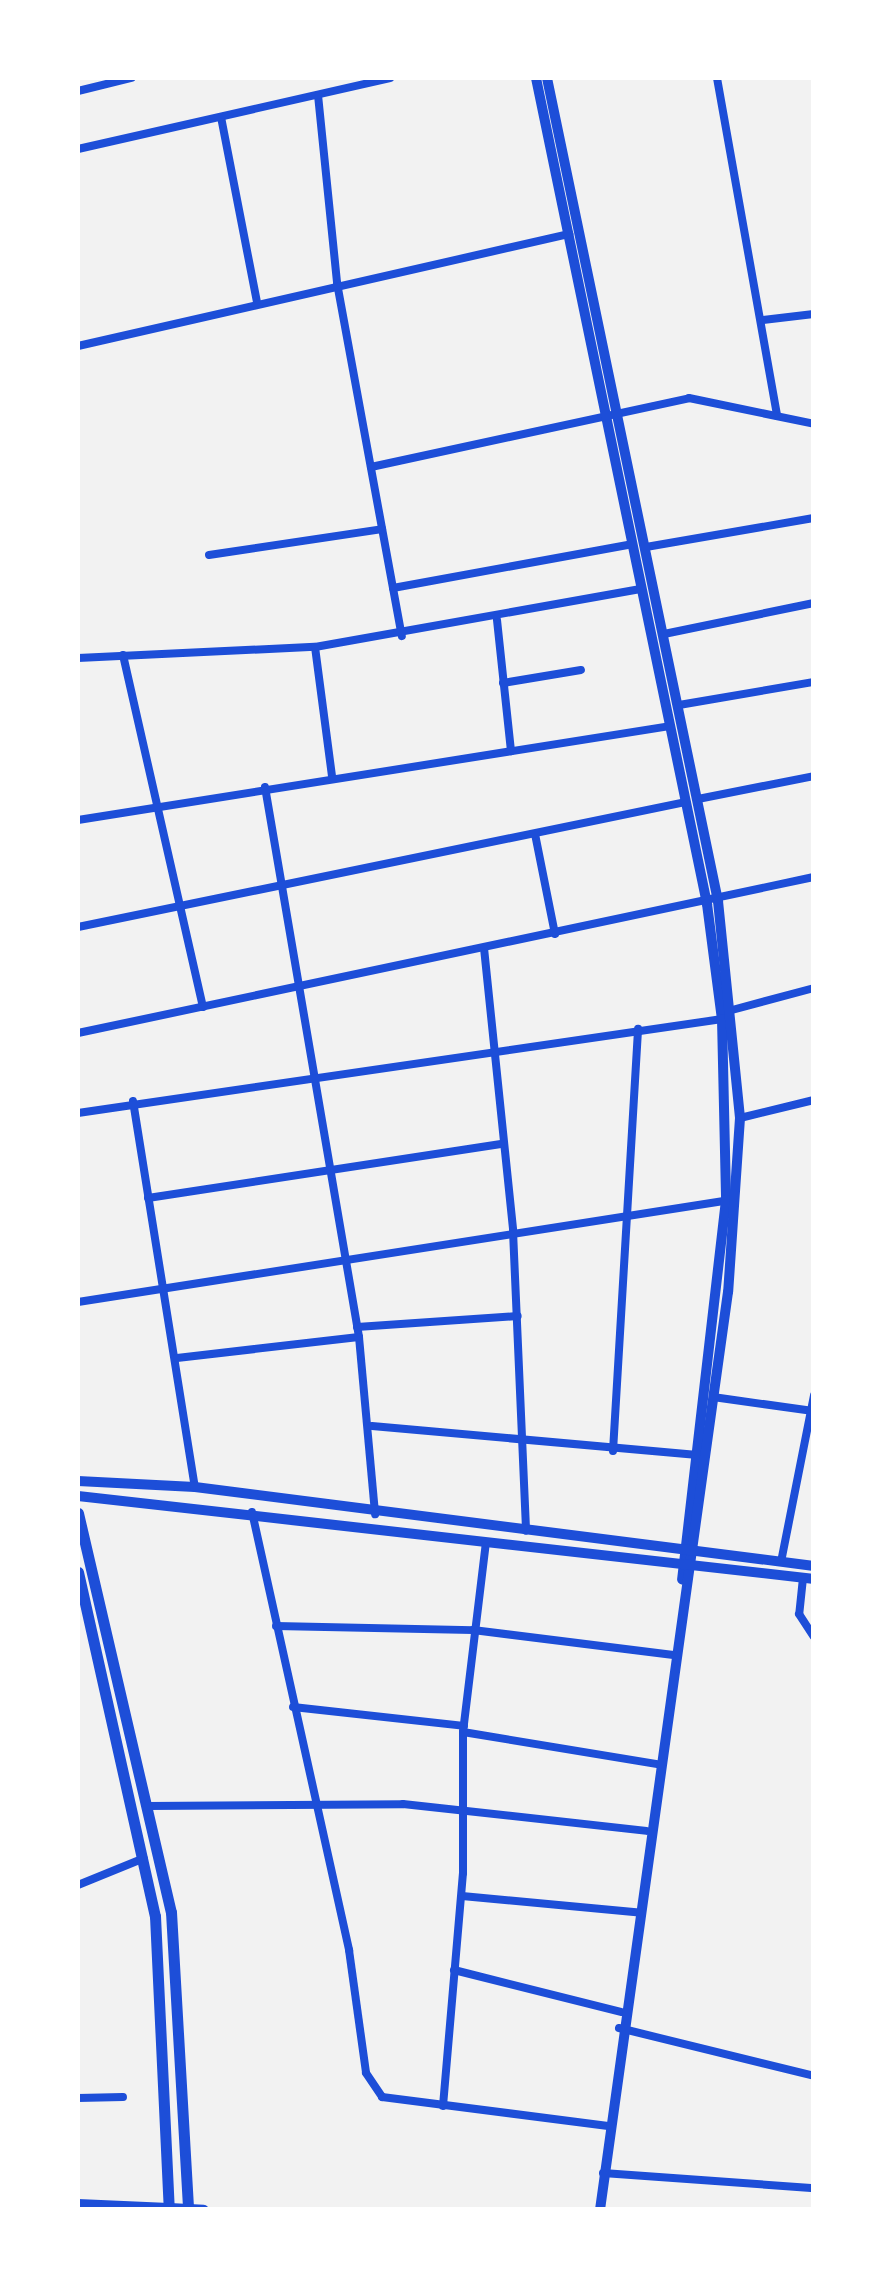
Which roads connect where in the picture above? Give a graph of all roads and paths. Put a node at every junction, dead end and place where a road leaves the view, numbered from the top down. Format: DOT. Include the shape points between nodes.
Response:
graph roads {
  1 [pos="130,78"];
  2 [pos="385,78"];
  3 [pos="536,78"];
  4 [pos="547,78"];
  5 [pos="717,78"];
  6 [pos="78,91"];
  7 [pos="318,95"];
  8 [pos="221,117"];
  9 [pos="78,149"];
  10 [pos="569,234"];
  11 [pos="337,283"];
  12 [pos="257,302"];
  13 [pos="814,314"];
  14 [pos="763,320"];
  15 [pos="78,346"];
  16 [pos="611,414"];
  17 [pos="777,416"];
  18 [pos="814,424"];
  19 [pos="371,467"];
  20 [pos="814,518"];
  21 [pos="382,529"];
  22 [pos="632,544"];
  23 [pos="646,547"];
  24 [pos="209,555"];
  25 [pos="393,588"];
  26 [pos="642,589"];
  27 [pos="814,603"];
  28 [pos="496,620"];
  29 [pos="664,634"];
  30 [pos="402,636"];
  31 [pos="316,647"];
  32 [pos="123,655"];
  33 [pos="78,658"];
  34 [pos="580,670"];
  35 [pos="814,682"];
  36 [pos="503,684"];
  37 [pos="679,704"];
  38 [pos="670,726"];
  39 [pos="511,750"];
  40 [pos="332,776"];
  41 [pos="814,776"];
  42 [pos="266,788"];
  43 [pos="692,800"];
  44 [pos="154,806"];
  45 [pos="78,820"];
  46 [pos="535,834"];
  47 [pos="814,877"];
  48 [pos="282,888"];
  49 [pos="712,902"];
  50 [pos="179,910"];
  51 [pos="78,927"];
  52 [pos="554,934"];
  53 [pos="484,948"];
  54 [pos="298,987"];
  55 [pos="814,988"];
  56 [pos="203,1007"];
  57 [pos="732,1010"];
  58 [pos="722,1019"];
  59 [pos="638,1029"];
  60 [pos="78,1033"];
  61 [pos="491,1046"];
  62 [pos="310,1073"];
  63 [pos="814,1100"];
  64 [pos="133,1102"];
  65 [pos="78,1113"];
  66 [pos="740,1118"];
  67 [pos="501,1144"];
  68 [pos="328,1166"];
  69 [pos="148,1198"];
  70 [pos="731,1199"];
  71 [pos="634,1213"];
  72 [pos="513,1231"];
  73 [pos="342,1255"];
  74 [pos="162,1284"];
  75 [pos="78,1302"];
  76 [pos="518,1316"];
  77 [pos="358,1332"];
  78 [pos="177,1358"];
  79 [pos="814,1395"];
  80 [pos="714,1398"];
  81 [pos="813,1411"];
  82 [pos="372,1426"];
  83 [pos="524,1445"];
  84 [pos="613,1451"];
  85 [pos="695,1455"];
  86 [pos="78,1482"];
  87 [pos="195,1487"];
  88 [pos="78,1496"];
  89 [pos="252,1512"];
  90 [pos="78,1513"];
  91 [pos="375,1514"];
  92 [pos="526,1531"];
  93 [pos="486,1542"];
  94 [pos="687,1550"];
  95 [pos="781,1562"];
  96 [pos="686,1564"];
  97 [pos="814,1566"];
  98 [pos="78,1572"];
  99 [pos="808,1579"];
  100 [pos="276,1626"];
  101 [pos="472,1630"];
  102 [pos="814,1637"];
  103 [pos="673,1655"];
  104 [pos="293,1707"];
  105 [pos="464,1729"];
  106 [pos="657,1764"];
  107 [pos="313,1803"];
  108 [pos="148,1806"];
  109 [pos="464,1810"];
  110 [pos="647,1831"];
  111 [pos="144,1858"];
  112 [pos="78,1886"];
  113 [pos="462,1896"];
  114 [pos="636,1912"];
  115 [pos="454,1970"];
  116 [pos="621,2012"];
  117 [pos="619,2028"];
  118 [pos="814,2076"];
  119 [pos="123,2096"];
  120 [pos="78,2098"];
  121 [pos="443,2106"];
  122 [pos="608,2126"];
  123 [pos="604,2173"];
  124 [pos="814,2188"];
  125 [pos="78,2204"];
  126 [pos="188,2208"];
  127 [pos="169,2209"];
  128 [pos="203,2210"];
  129 [pos="600,2210"];
  1 -- 6 [label="street"];
  2 -- 7 [label="street"];
  3 -- 10 [label="main road"];
  4 -- 16 [label="main road"];
  5 -- 14 [label="street"];
  7 -- 8 [label="street"];
  7 -- 11 [label="street"];
  8 -- 9 [label="street"];
  8 -- 12 [label="street"];
  10 -- 11 [label="street"];
  10 -- 16 [label="main road"];
  11 -- 12 [label="street"];
  11 -- 19 [label="street"];
  12 -- 15 [label="street"];
  13 -- 14 [label="street"];
  14 -- 17 [label="street"];
  16 -- 17 [label="street" via="688,398"];
  16 -- 19 [label="street"];
  16 -- 22 [label="main road"];
  16 -- 23 [label="main road"];
  17 -- 18 [label="street"];
  19 -- 21 [label="street"];
  20 -- 23 [label="street"];
  21 -- 24 [label="street"];
  21 -- 25 [label="street"];
  22 -- 25 [label="street"];
  22 -- 26 [label="main road"];
  23 -- 29 [label="main road"];
  25 -- 30 [label="street"];
  26 -- 28 [label="street"];
  26 -- 38 [label="main road"];
  27 -- 29 [label="street"];
  28 -- 30 [label="street"];
  28 -- 36 [label="street"];
  29 -- 37 [label="main road"];
  30 -- 31 [label="street"];
  31 -- 32 [label="street"];
  31 -- 40 [label="street"];
  32 -- 33 [label="street"];
  32 -- 44 [label="street"];
  34 -- 36 [label="street"];
  35 -- 37 [label="street"];
  36 -- 39 [label="street"];
  37 -- 43 [label="main road"];
  38 -- 39 [label="street"];
  38 -- 43 [label="main road"];
  39 -- 40 [label="street"];
  40 -- 42 [label="street"];
  41 -- 43 [label="street"];
  42 -- 44 [label="street"];
  42 -- 48 [label="street"];
  43 -- 46 [label="street"];
  43 -- 49 [label="main road"];
  44 -- 45 [label="street"];
  44 -- 50 [label="street"];
  46 -- 48 [label="street"];
  46 -- 52 [label="street"];
  47 -- 49 [label="street"];
  48 -- 50 [label="street"];
  48 -- 54 [label="street"];
  49 -- 52 [label="street"];
  49 -- 57 [label="main road"];
  49 -- 58 [label="main road"];
  50 -- 51 [label="street"];
  50 -- 56 [label="street"];
  52 -- 53 [label="street"];
  53 -- 54 [label="street"];
  53 -- 61 [label="street"];
  54 -- 56 [label="street"];
  54 -- 62 [label="street"];
  55 -- 57 [label="street"];
  56 -- 60 [label="street"];
  57 -- 66 [label="main road"];
  58 -- 59 [label="street"];
  58 -- 70 [label="main road"];
  59 -- 61 [label="street"];
  59 -- 71 [label="street"];
  61 -- 62 [label="street"];
  61 -- 67 [label="street"];
  62 -- 64 [label="street"];
  62 -- 68 [label="street"];
  63 -- 66 [label="street"];
  64 -- 65 [label="street"];
  64 -- 69 [label="street"];
  66 -- 70 [label="main road"];
  67 -- 68 [label="street"];
  67 -- 72 [label="street"];
  68 -- 69 [label="street"];
  68 -- 73 [label="street"];
  69 -- 74 [label="street"];
  70 -- 71 [label="street"];
  70 -- 80 [label="main road"];
  70 -- 85 [label="main road"];
  71 -- 72 [label="street"];
  71 -- 84 [label="street"];
  72 -- 73 [label="street"];
  72 -- 76 [label="street"];
  73 -- 74 [label="street"];
  73 -- 77 [label="street"];
  74 -- 75 [label="street"];
  74 -- 78 [label="street"];
  76 -- 77 [label="street"];
  76 -- 83 [label="street"];
  77 -- 78 [label="street"];
  77 -- 82 [label="street"];
  78 -- 87 [label="street"];
  79 -- 81 [label="street"];
  80 -- 81 [label="street"];
  80 -- 94 [label="main road"];
  81 -- 95 [label="street"];
  82 -- 83 [label="street"];
  82 -- 91 [label="street"];
  83 -- 84 [label="street"];
  83 -- 92 [label="street"];
  84 -- 85 [label="street"];
  85 -- 94 [label="main road"];
  86 -- 87 [label="main road"];
  87 -- 91 [label="main road"];
  88 -- 89 [label="main road"];
  89 -- 93 [label="main road"];
  89 -- 100 [label="street"];
  90 -- 108 [label="highway"];
  91 -- 92 [label="main road"];
  92 -- 94 [label="main road"];
  93 -- 96 [label="main road"];
  93 -- 101 [label="street"];
  94 -- 95 [label="main road"];
  94 -- 96 [label="main road"];
  95 -- 97 [label="main road"];
  96 -- 99 [label="main road"];
  96 -- 103 [label="main road"];
  98 -- 111 [label="highway"];
  99 -- 102 [label="street" via="799,1614"];
  100 -- 101 [label="street"];
  100 -- 104 [label="street"];
  101 -- 103 [label="street"];
  101 -- 105 [label="street"];
  103 -- 106 [label="main road"];
  104 -- 105 [label="street"];
  104 -- 107 [label="street"];
  105 -- 106 [label="street"];
  105 -- 109 [label="street"];
  106 -- 110 [label="main road"];
  107 -- 108 [label="street"];
  107 -- 109 [label="street"];
  107 -- 121 [label="street" via="349,1950 366,2073 382,2097"];
  108 -- 126 [label="highway" via="178,1967"];
  109 -- 110 [label="street"];
  109 -- 113 [label="street"];
  110 -- 114 [label="main road"];
  111 -- 112 [label="street"];
  111 -- 127 [label="highway" via="166,2034"];
  113 -- 114 [label="street"];
  113 -- 115 [label="street"];
  114 -- 116 [label="main road"];
  115 -- 116 [label="street"];
  115 -- 121 [label="street"];
  116 -- 117 [label="main road"];
  117 -- 118 [label="street"];
  117 -- 122 [label="main road"];
  119 -- 120 [label="street"];
  121 -- 122 [label="street"];
  122 -- 123 [label="main road"];
  123 -- 124 [label="street"];
  123 -- 129 [label="main road"];
  125 -- 127 [label="main road"];
  126 -- 127 [label="highway"];
  126 -- 128 [label="highway"];
}
